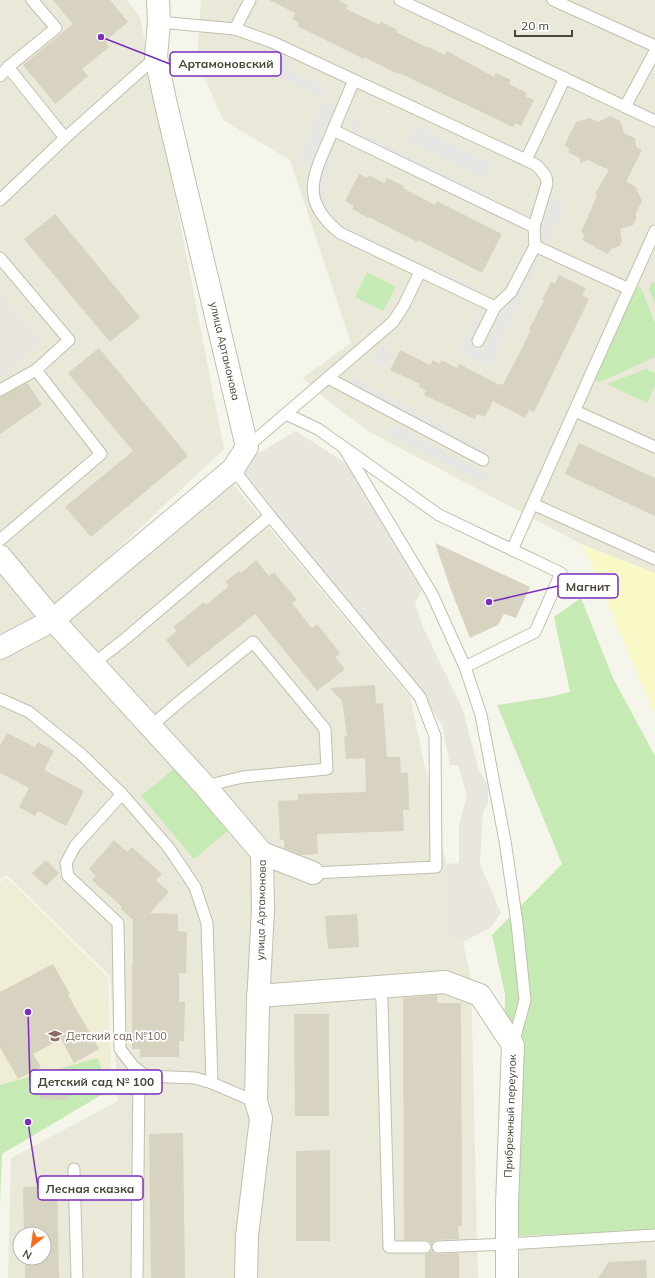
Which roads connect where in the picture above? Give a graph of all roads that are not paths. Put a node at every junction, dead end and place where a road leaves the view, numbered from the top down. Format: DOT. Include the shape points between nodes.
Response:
graph roads {
  1 [pos="32,0"];
  2 [pos="158,0"];
  3 [pos="250,0"];
  4 [pos="400,0"];
  5 [pos="553,0"];
  6 [pos="159,22"];
  7 [pos="235,29"];
  8 [pos="655,46"];
  9 [pos="655,51"];
  10 [pos="156,57"];
  11 [pos="8,67"];
  12 [pos="0,76"];
  13 [pos="565,78"];
  14 [pos="354,80"];
  15 [pos="625,107"];
  16 [pos="655,121"];
  17 [pos="333,130"];
  18 [pos="65,138"];
  19 [pos="526,160"];
  20 [pos="0,200"];
  21 [pos="534,227"];
  22 [pos="655,231"];
  23 [pos="535,246"];
  24 [pos="0,258"];
  25 [pos="420,272"];
  26 [pos="629,289"];
  27 [pos="495,307"];
  28 [pos="478,341"];
  29 [pos="36,370"];
  30 [pos="328,378"];
  31 [pos="0,390"];
  32 [pos="574,411"];
  33 [pos="286,414"];
  34 [pos="247,447"];
  35 [pos="655,447"];
  36 [pos="344,448"];
  37 [pos="483,460"];
  38 [pos="233,469"];
  39 [pos="533,504"];
  40 [pos="270,516"];
  41 [pos="0,540"];
  42 [pos="512,550"];
  43 [pos="0,556"];
  44 [pos="655,559"];
  45 [pos="53,620"];
  46 [pos="0,648"];
  47 [pos="93,664"];
  48 [pos="465,667"];
  49 [pos="0,699"];
  50 [pos="150,726"];
  51 [pos="205,786"];
  52 [pos="122,794"];
  53 [pos="262,853"];
  54 [pos="313,873"];
  55 [pos="380,987"];
  56 [pos="258,996"];
  57 [pos="513,1045"];
  58 [pos="139,1071"];
  59 [pos="212,1083"];
  60 [pos="256,1102"];
  61 [pos="74,1169"];
  62 [pos="655,1235"];
  63 [pos="507,1244"];
  64 [pos="425,1247"];
  65 [pos="438,1247"];
  66 [pos="77,1278"];
  67 [pos="137,1278"];
  68 [pos="246,1278"];
  69 [pos="507,1278"];
  1 -- 11 [label="lane" via="56,28"];
  2 -- 6 [label="street, улица Артамонова"];
  3 -- 7 [label="lane"];
  4 -- 13 [label="lane"];
  5 -- 8 [label="lane"];
  6 -- 7 [label="lane"];
  6 -- 10 [label="street, улица Артамонова"];
  7 -- 14 [label="lane" via="272,42"];
  9 -- 15 [label="lane"];
  10 -- 18 [label="lane"];
  10 -- 34 [label="street, улица Артамонова"];
  11 -- 12 [label="lane"];
  11 -- 18 [label="lane"];
  13 -- 15 [label="lane"];
  13 -- 19 [label="lane"];
  14 -- 17 [label="lane"];
  14 -- 19 [label="lane"];
  15 -- 16 [label="lane"];
  17 -- 21 [label="lane"];
  17 -- 25 [label="lane" via="313,181 317,208 327,223 340,233"];
  18 -- 20 [label="lane"];
  19 -- 21 [label="lane" via="541,170 547,184"];
  21 -- 23 [label="lane"];
  22 -- 26 [label="lane"];
  23 -- 26 [label="lane"];
  23 -- 27 [label="lane" via="512,292"];
  24 -- 29 [label="lane" via="69,340"];
  25 -- 27 [label="lane"];
  25 -- 30 [label="lane" via="393,322"];
  26 -- 32 [label="lane"];
  27 -- 28 [label="lane"];
  29 -- 31 [label="lane"];
  29 -- 41 [label="lane" via="101,454"];
  30 -- 33 [label="lane"];
  30 -- 37 [label="lane"];
  32 -- 35 [label="lane"];
  32 -- 39 [label="lane"];
  33 -- 34 [label="lane"];
  33 -- 36 [label="lane" via="318,429"];
  34 -- 38 [label="street"];
  36 -- 42 [label="lane" via="439,515"];
  36 -- 48 [label="lane" via="432,594"];
  38 -- 40 [label="lane"];
  38 -- 45 [label="street"];
  39 -- 42 [label="lane"];
  39 -- 44 [label="lane"];
  40 -- 47 [label="lane"];
  40 -- 54 [label="lane" via="420,697 435,736 436,867"];
  42 -- 48 [label="lane" via="561,573 535,632"];
  43 -- 45 [label="street, улица Артамонова"];
  45 -- 46 [label="street"];
  45 -- 47 [label="street, улица Артамонова"];
  47 -- 50 [label="street, улица Артамонова"];
  48 -- 57 [label="lane" via="481,715 505,841 517,923 524,1000"];
  49 -- 52 [label="lane" via="29,712 81,754"];
  50 -- 51 [label="street, улица Артамонова"];
  50 -- 51 [label="lane" via="253,642 325,729 327,769 243,777"];
  51 -- 53 [label="street, улица Артамонова"];
  52 -- 58 [label="lane" via="75,846 66,863 68,876 118,923 120,1049"];
  52 -- 59 [label="lane" via="169,848 195,887 207,923"];
  53 -- 54 [label="street"];
  53 -- 56 [label="street, улица Артамонова" via="263,910"];
  55 -- 56 [label="street, Прибрежный переулок"];
  55 -- 57 [label="street, Прибрежный переулок" via="445,982 480,994"];
  55 -- 64 [label="lane" via="389,1247"];
  56 -- 60 [label="street, улица Артамонова"];
  57 -- 63 [label="street, Прибрежный переулок"];
  58 -- 59 [label="lane" via="146,1076 195,1078"];
  58 -- 67 [label="lane"];
  59 -- 60 [label="lane"];
  60 -- 68 [label="street, улица Артамонова" via="261,1118 246,1236"];
  61 -- 66 [label="lane"];
  62 -- 63 [label="lane"];
  63 -- 65 [label="lane"];
  63 -- 69 [label="street, Прибрежный переулок"];
}
